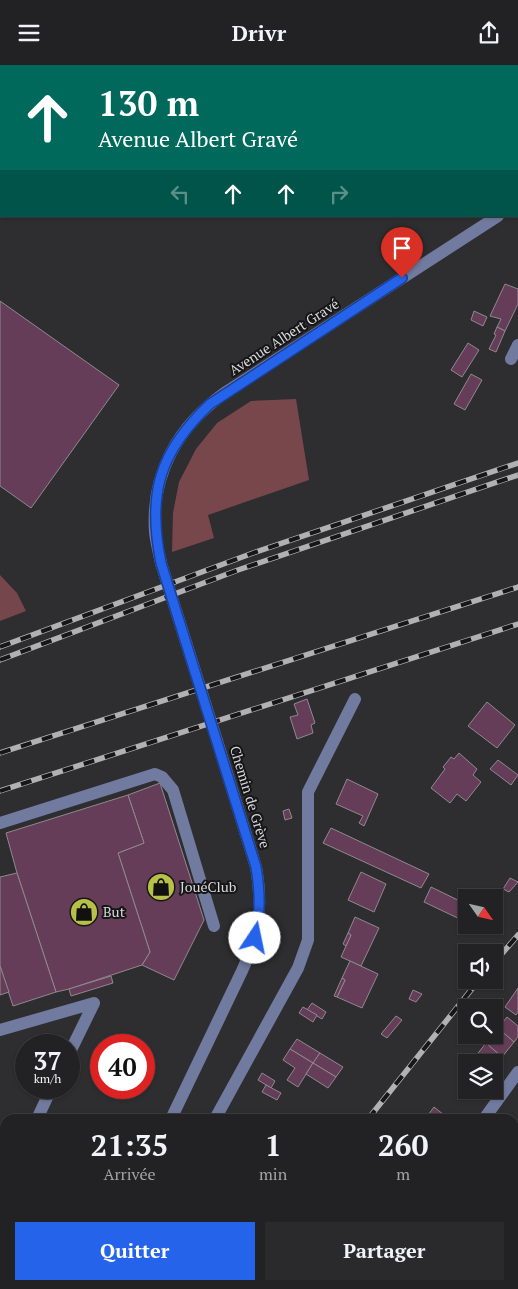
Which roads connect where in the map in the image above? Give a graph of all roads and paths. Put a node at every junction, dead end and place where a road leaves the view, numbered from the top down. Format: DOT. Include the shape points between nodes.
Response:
graph roads {
  1 [pos="496,217"];
  2 [pos="518,345"];
  3 [pos="511,359"];
  4 [pos="161,563"];
  5 [pos="355,699"];
  6 [pos="0,823"];
  7 [pos="214,926"];
  8 [pos="0,1030"];
  9 [pos="79,1034"];
  10 [pos="518,1072"];
  11 [pos="46,1099"];
  12 [pos="39,1114"];
  13 [pos="173,1114"];
  14 [pos="218,1114"];
  15 [pos="488,1114"];
  1 -- 4 [label="street, Avenue Albert Gravé" via="226,392 194,419 176,443 160,477 155,505 155,534"];
  2 -- 3 [label="street"];
  4 -- 13 [label="street, Chemin de Grève, bridge" via="256,867 260,905 252,950"];
  5 -- 14 [label="street" via="308,792 308,940 298,968"];
  6 -- 7 [label="street" via="155,774 162,777 173,790"];
  8 -- 9 [label="street" via="94,1003"];
  10 -- 15 [label="street"];
  11 -- 12 [label="street"];
}
